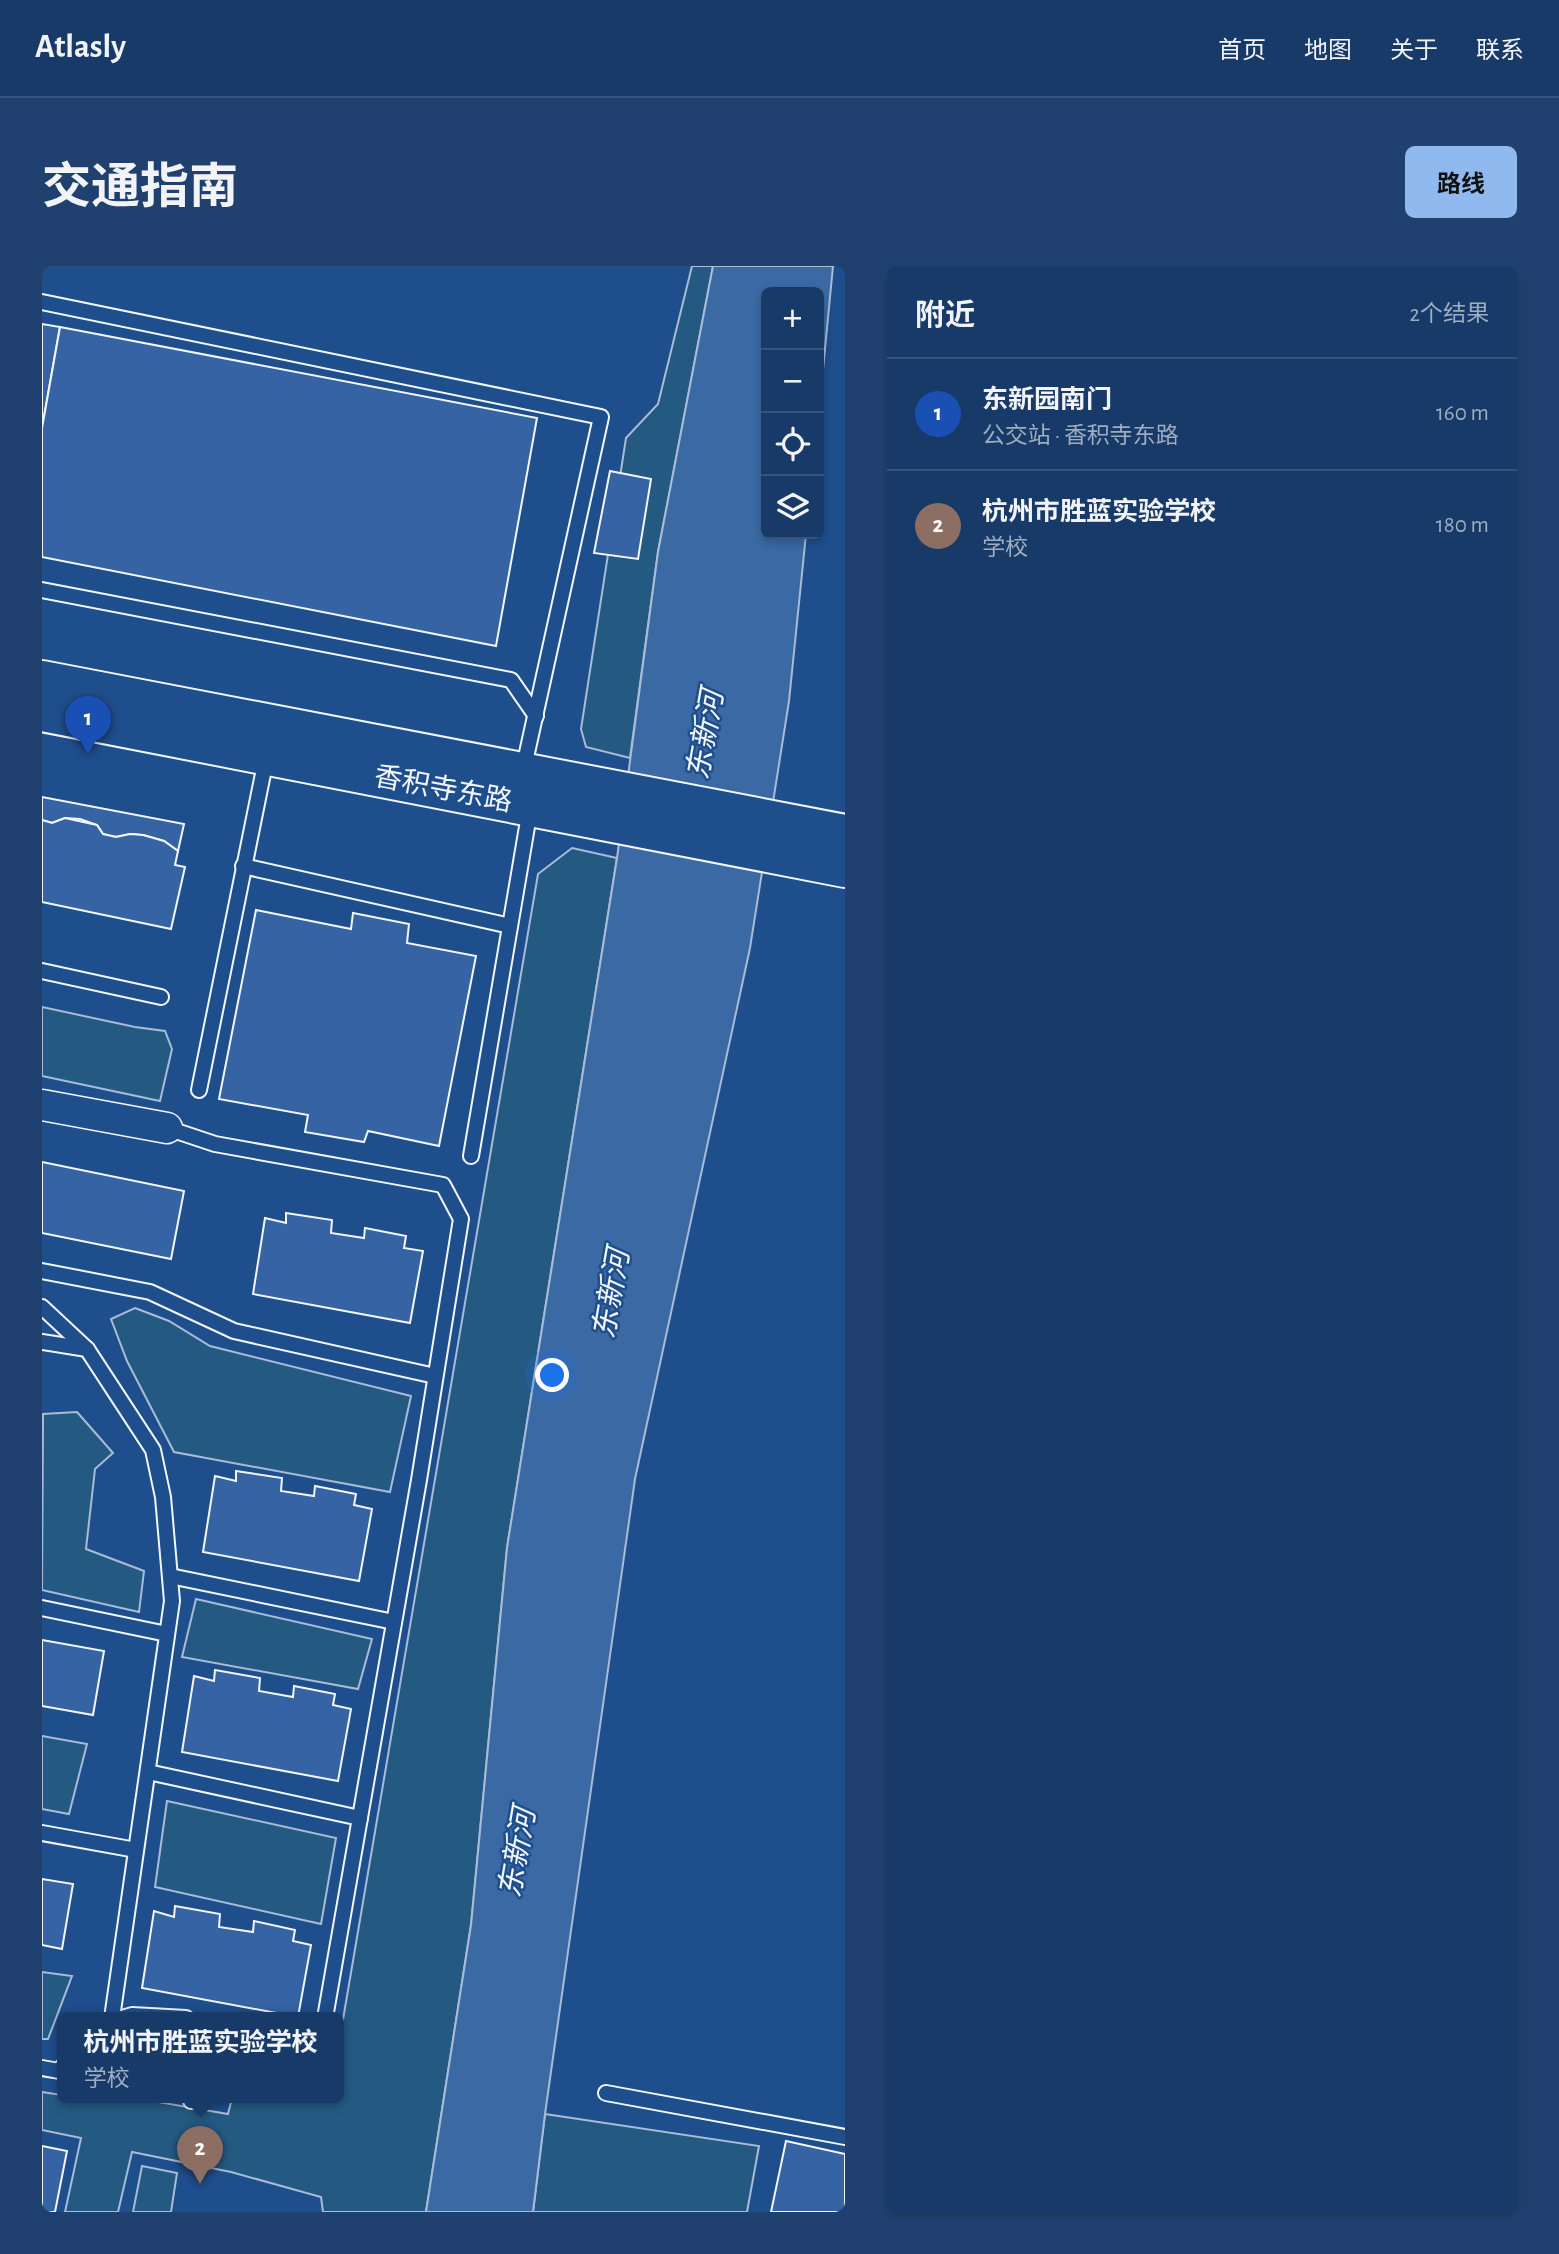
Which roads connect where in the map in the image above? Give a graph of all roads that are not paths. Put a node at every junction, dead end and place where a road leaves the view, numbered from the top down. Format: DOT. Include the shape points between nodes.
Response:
graph roads {
  1 [pos="42,302"];
  2 [pos="42,590"];
  3 [pos="42,680"];
  4 [pos="42,712"];
  5 [pos="536,716"];
  6 [pos="267,755"];
  7 [pos="527,790"];
  8 [pos="833,849"];
  9 [pos="243,866"];
  10 [pos="510,926"];
  11 [pos="42,971"];
  12 [pos="160,997"];
  13 [pos="199,1090"];
  14 [pos="42,1105"];
  15 [pos="167,1128"];
  16 [pos="471,1156"];
  17 [pos="42,1271"];
  18 [pos="42,1307"];
  19 [pos="42,1342"];
  20 [pos="87,1349"];
  21 [pos="435,1376"];
  22 [pos="170,1576"];
  23 [pos="42,1608"];
  24 [pos="394,1622"];
  25 [pos="167,1634"];
  26 [pos="148,1772"];
  27 [pos="359,1818"];
  28 [pos="42,1833"];
  29 [pos="136,1850"];
  30 [pos="113,2012"];
  31 [pos="326,2012"];
  32 [pos="606,2093"];
  33 [pos="845,2137"];
  1 -- 5 [label="lane" via="601,417"];
  2 -- 5 [label="lane" via="511,680"];
  3 -- 7 [label="main road, 香积寺东路"];
  4 -- 6 [label="main road, 香积寺东路"];
  5 -- 7 [label="lane"];
  6 -- 7 [label="main road, 香积寺东路"];
  6 -- 9 [label="lane"];
  7 -- 8 [label="main road, 香积寺东路"];
  7 -- 10 [label="lane"];
  9 -- 10 [label="lane"];
  9 -- 13 [label="lane"];
  10 -- 16 [label="lane"];
  11 -- 12 [label="lane"];
  14 -- 15 [label="street"];
  15 -- 21 [label="lane" via="215,1144 443,1185 461,1219"];
  17 -- 21 [label="lane" via="150,1292 234,1331"];
  18 -- 20 [label="lane"];
  19 -- 20 [label="lane"];
  20 -- 22 [label="lane" via="153,1450 163,1497"];
  21 -- 24 [label="lane"];
  22 -- 24 [label="lane"];
  22 -- 25 [label="lane"];
  23 -- 25 [label="lane"];
  24 -- 27 [label="lane"];
  25 -- 26 [label="lane"];
  26 -- 27 [label="lane"];
  26 -- 29 [label="lane"];
  27 -- 31 [label="lane"];
  28 -- 29 [label="lane"];
  29 -- 30 [label="lane"];
  32 -- 33 [label="lane"];
}
